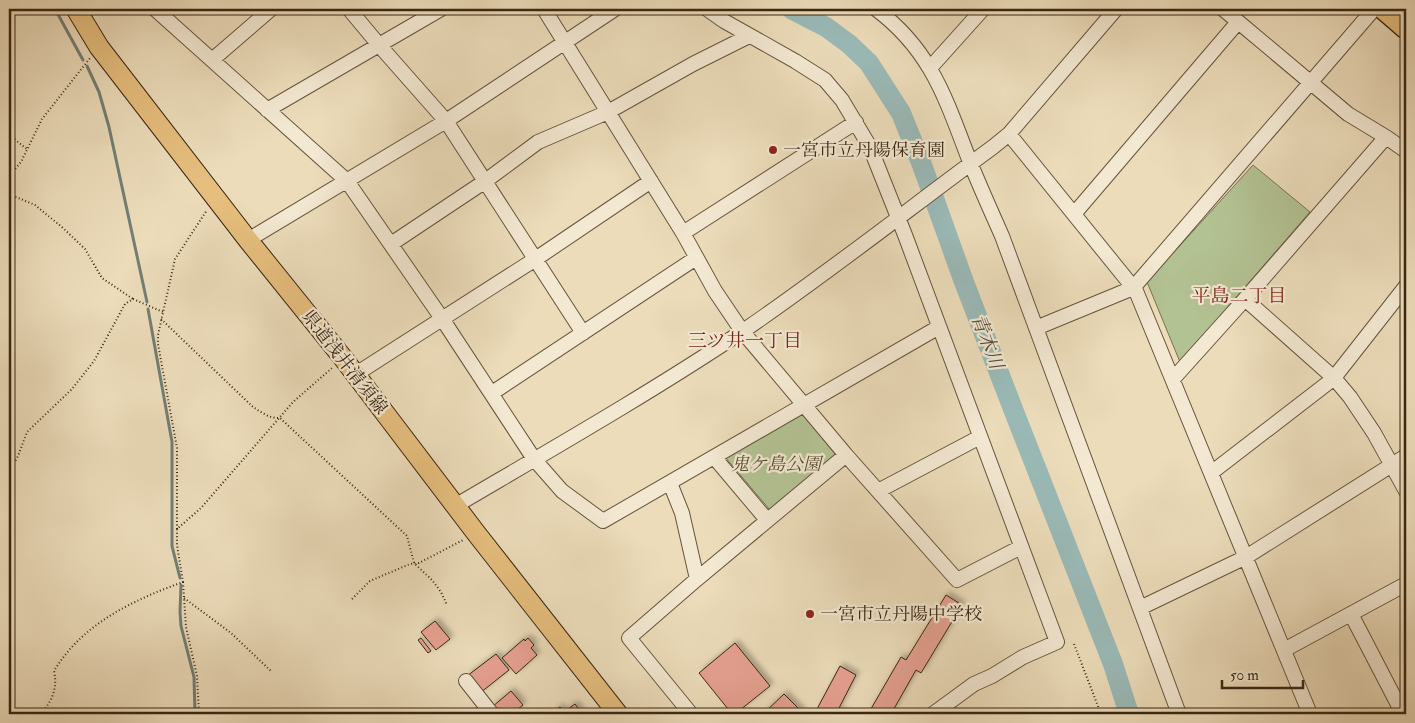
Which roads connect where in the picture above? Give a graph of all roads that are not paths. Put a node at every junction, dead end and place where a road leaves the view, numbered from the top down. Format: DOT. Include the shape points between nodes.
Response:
graph roads {
  1 [pos="76,9"];
  2 [pos="155,9"];
  3 [pos="271,9"];
  4 [pos="349,9"];
  5 [pos="441,9"];
  6 [pos="544,9"];
  7 [pos="614,9"];
  8 [pos="707,9"];
  9 [pos="878,9"];
  10 [pos="983,9"];
  11 [pos="1116,9"];
  12 [pos="1222,9"];
  13 [pos="1374,9"];
  14 [pos="1384,9"];
  15 [pos="1238,22"];
  16 [pos="1406,28"];
  17 [pos="749,36"];
  18 [pos="564,42"];
  19 [pos="379,45"];
  20 [pos="212,60"];
  21 [pos="930,68"];
  22 [pos="1309,83"];
  23 [pos="267,110"];
  24 [pos="608,112"];
  25 [pos="446,121"];
  26 [pos="856,122"];
  27 [pos="1009,134"];
  28 [pos="1386,137"];
  29 [pos="1406,151"];
  30 [pos="967,166"];
  31 [pos="347,181"];
  32 [pos="651,181"];
  33 [pos="484,182"];
  34 [pos="903,213"];
  35 [pos="1074,214"];
  36 [pos="683,233"];
  37 [pos="248,240"];
  38 [pos="392,244"];
  39 [pos="696,258"];
  40 [pos="534,260"];
  41 [pos="1406,286"];
  42 [pos="1133,288"];
  43 [pos="1245,299"];
  44 [pos="443,320"];
  45 [pos="939,327"];
  46 [pos="1036,328"];
  47 [pos="742,331"];
  48 [pos="583,333"];
  49 [pos="356,374"];
  50 [pos="1334,378"];
  51 [pos="1172,379"];
  52 [pos="492,393"];
  53 [pos="804,405"];
  54 [pos="980,437"];
  55 [pos="846,455"];
  56 [pos="1406,456"];
  57 [pos="714,457"];
  58 [pos="534,459"];
  59 [pos="1393,465"];
  60 [pos="1211,473"];
  61 [pos="670,483"];
  62 [pos="878,491"];
  63 [pos="1406,491"];
  64 [pos="455,506"];
  65 [pos="767,520"];
  66 [pos="1021,547"];
  67 [pos="1246,556"];
  68 [pos="697,579"];
  69 [pos="1406,584"];
  70 [pos="1140,608"];
  71 [pos="1351,614"];
  72 [pos="1284,650"];
  73 [pos="466,681"];
  74 [pos="492,714"];
  75 [pos="618,714"];
  76 [pos="691,714"];
  77 [pos="933,714"];
  78 [pos="1179,714"];
  79 [pos="1310,714"];
  80 [pos="1403,714"];
  1 -- 37 [label="main road, 県道浅井清須線" via="99,47"];
  2 -- 20 [label="street"];
  3 -- 20 [label="street"];
  4 -- 19 [label="street"];
  5 -- 19 [label="street"];
  6 -- 18 [label="street"];
  7 -- 18 [label="street"];
  8 -- 17 [label="street"];
  9 -- 21 [label="street" via="896,25"];
  10 -- 21 [label="street"];
  11 -- 27 [label="street"];
  12 -- 15 [label="street"];
  13 -- 22 [label="street"];
  14 -- 16 [label="highway"];
  15 -- 22 [label="street"];
  15 -- 35 [label="street"];
  17 -- 24 [label="street"];
  17 -- 26 [label="street" via="825,80"];
  18 -- 24 [label="street"];
  18 -- 25 [label="street"];
  19 -- 23 [label="street"];
  19 -- 25 [label="street"];
  20 -- 23 [label="street"];
  21 -- 30 [label="street" via="954,119"];
  22 -- 28 [label="street" via="1348,114"];
  22 -- 42 [label="street"];
  23 -- 31 [label="street"];
  24 -- 32 [label="street"];
  24 -- 33 [label="street" via="538,142"];
  25 -- 31 [label="street"];
  25 -- 33 [label="street"];
  26 -- 34 [label="street"];
  26 -- 36 [label="street"];
  27 -- 30 [label="street"];
  27 -- 35 [label="street"];
  28 -- 29 [label="street"];
  28 -- 43 [label="street"];
  30 -- 34 [label="street"];
  30 -- 46 [label="street" via="1002,236"];
  31 -- 37 [label="street"];
  31 -- 38 [label="street"];
  32 -- 36 [label="street"];
  32 -- 40 [label="street"];
  33 -- 38 [label="street"];
  33 -- 40 [label="street"];
  34 -- 45 [label="street"];
  34 -- 47 [label="street"];
  35 -- 42 [label="street"];
  36 -- 39 [label="street"];
  37 -- 49 [label="main road, 県道浅井清須線"];
  38 -- 44 [label="street"];
  39 -- 47 [label="street"];
  39 -- 48 [label="street"];
  40 -- 44 [label="street"];
  40 -- 48 [label="street"];
  41 -- 50 [label="street"];
  42 -- 46 [label="street"];
  42 -- 51 [label="street"];
  43 -- 50 [label="street"];
  43 -- 51 [label="street"];
  44 -- 49 [label="street"];
  44 -- 52 [label="street"];
  45 -- 53 [label="street"];
  45 -- 54 [label="street"];
  46 -- 70 [label="street"];
  47 -- 53 [label="street"];
  47 -- 58 [label="street"];
  48 -- 52 [label="street"];
  49 -- 64 [label="main road, 県道浅井清須線"];
  50 -- 59 [label="street" via="1350,396"];
  50 -- 60 [label="street"];
  51 -- 60 [label="street"];
  52 -- 58 [label="street"];
  53 -- 55 [label="street"];
  53 -- 57 [label="street"];
  54 -- 62 [label="street"];
  54 -- 66 [label="street"];
  55 -- 62 [label="street"];
  55 -- 65 [label="street"];
  56 -- 59 [label="street"];
  57 -- 61 [label="street"];
  57 -- 65 [label="street"];
  58 -- 61 [label="street" via="562,491 603,521"];
  58 -- 64 [label="street"];
  59 -- 63 [label="street"];
  59 -- 67 [label="street"];
  60 -- 67 [label="street"];
  61 -- 68 [label="street" via="682,513"];
  62 -- 66 [label="street" via="957,580"];
  64 -- 75 [label="main road, 県道浅井清須線"];
  65 -- 68 [label="street"];
  66 -- 77 [label="street" via="1057,642 974,684"];
  67 -- 70 [label="street"];
  67 -- 72 [label="street"];
  68 -- 76 [label="street" via="629,638"];
  69 -- 71 [label="street"];
  70 -- 78 [label="street"];
  71 -- 72 [label="street"];
  71 -- 80 [label="street"];
  72 -- 79 [label="street"];
  73 -- 74 [label="street"];
}
